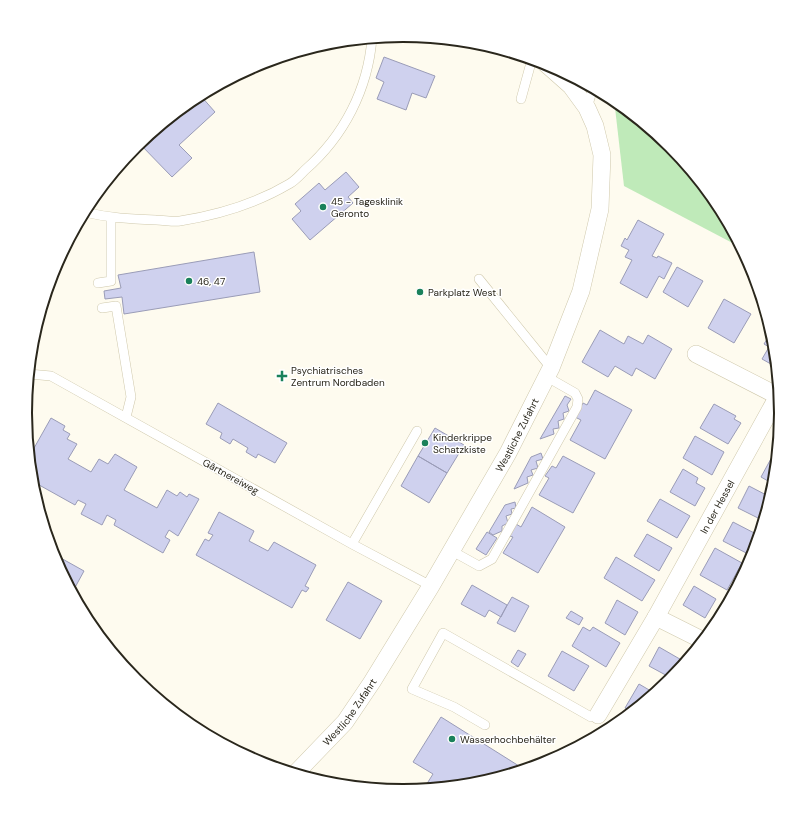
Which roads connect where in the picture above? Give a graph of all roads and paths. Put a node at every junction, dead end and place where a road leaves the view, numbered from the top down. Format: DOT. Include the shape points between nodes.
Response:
graph roads {
  1 [pos="371,44"];
  2 [pos="530,65"];
  3 [pos="560,76"];
  4 [pos="592,94"];
  5 [pos="521,99"];
  6 [pos="588,108"];
  7 [pos="91,214"];
  8 [pos="111,218"];
  9 [pos="479,279"];
  10 [pos="98,283"];
  11 [pos="102,308"];
  12 [pos="696,354"];
  13 [pos="549,372"];
  14 [pos="34,374"];
  15 [pos="774,395"];
  16 [pos="775,405"];
  17 [pos="126,417"];
  18 [pos="417,431"];
  19 [pos="352,544"];
  20 [pos="452,551"];
  21 [pos="431,586"];
  22 [pos="656,617"];
  23 [pos="699,639"];
  24 [pos="598,715"];
  25 [pos="485,725"];
  26 [pos="299,770"];
  1 -- 8 [label="lane" via="361,90 339,134 290,184 251,203 179,221"];
  2 -- 5 [label="lane"];
  3 -- 6 [label="street, Westliche Zufahrt"];
  4 -- 6 [label="lane"];
  6 -- 13 [label="street, Westliche Zufahrt" via="602,155 600,209 581,291"];
  7 -- 8 [label="lane"];
  8 -- 10 [label="lane" via="111,281"];
  9 -- 13 [label="lane"];
  11 -- 17 [label="lane" via="116,306 131,397"];
  12 -- 15 [label="street"];
  13 -- 20 [label="street, Westliche Zufahrt" via="508,452"];
  13 -- 20 [label="lane" via="575,393 578,399 577,406 492,559 479,566"];
  14 -- 17 [label="lane, Gärtnereiweg" via="51,376"];
  16 -- 22 [label="street, In der Hessel"];
  17 -- 19 [label="lane, Gärtnereiweg"];
  18 -- 19 [label="lane"];
  19 -- 21 [label="lane, Gärtnereiweg"];
  20 -- 21 [label="street, Westliche Zufahrt"];
  21 -- 26 [label="street, Westliche Zufahrt" via="345,722"];
  22 -- 23 [label="street"];
  22 -- 24 [label="street, In der Hessel"];
  24 -- 25 [label="lane" via="591,717 443,633 412,689 454,707"];
}
